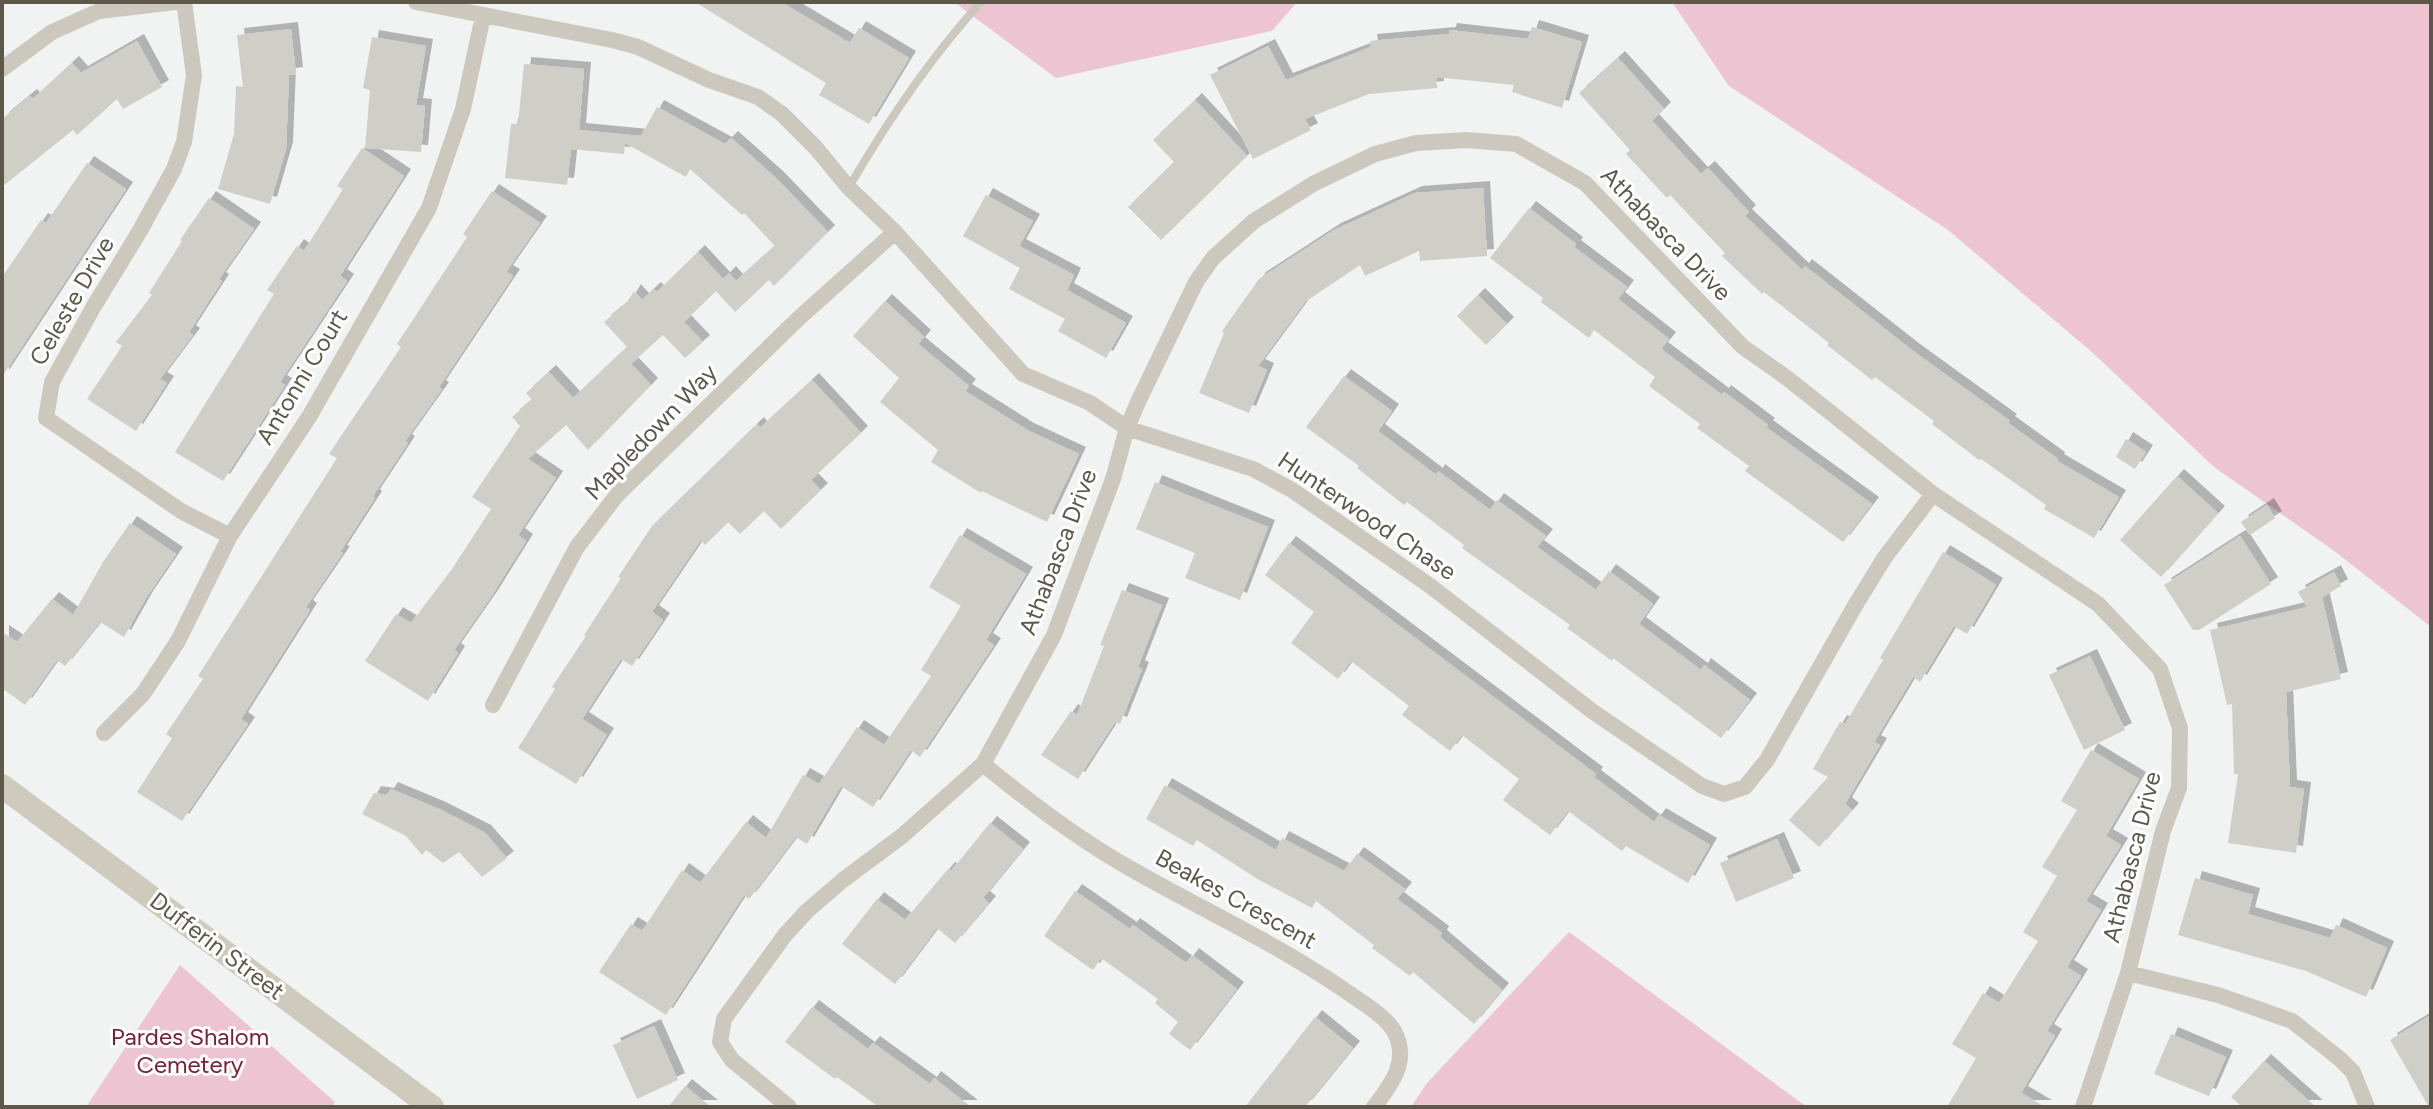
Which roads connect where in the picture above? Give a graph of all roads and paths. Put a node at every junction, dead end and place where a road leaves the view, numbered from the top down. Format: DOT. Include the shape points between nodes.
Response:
graph roads {
  1 [pos="176,2"];
  2 [pos="184,2"];
  3 [pos="416,2"];
  4 [pos="981,2"];
  5 [pos="483,16"];
  6 [pos="2,69"];
  7 [pos="848,187"];
  8 [pos="895,232"];
  9 [pos="1127,428"];
  10 [pos="1933,494"];
  11 [pos="230,536"];
  12 [pos="493,705"];
  13 [pos="104,733"];
  14 [pos="983,764"];
  15 [pos="2,786"];
  16 [pos="2128,973"];
  17 [pos="432,1107"];
  18 [pos="789,1107"];
  19 [pos="1374,1107"];
  20 [pos="2083,1107"];
  21 [pos="2367,1107"];
  1 -- 6 [label="street" via="99,11 52,32"];
  2 -- 11 [label="street, Celeste Drive" via="194,75 184,142 153,208 52,382 46,418 181,511"];
  3 -- 5 [label="street, Hunterwood Chase"];
  4 -- 7 [label="lane" via="949,36"];
  5 -- 7 [label="street, Hunterwood Chase" via="638,47 758,97 782,114"];
  5 -- 11 [label="street, Antonni Court" via="463,109 429,208 309,417"];
  7 -- 8 [label="street, Hunterwood Chase"];
  8 -- 9 [label="street, Hunterwood Chase" via="1023,374 1090,403"];
  8 -- 12 [label="street, Mapledown Way" via="617,495 577,547"];
  9 -- 10 [label="street, Athabasca Drive" via="1196,282 1213,258 1254,221 1375,154 1416,143 1516,144 1585,183 1743,347"];
  9 -- 10 [label="street, Hunterwood Chase" via="1253,469 1292,490 1429,585 1592,711 1702,786 1724,794 1745,787 1767,760 1885,557"];
  9 -- 14 [label="street, Athabasca Drive" via="1054,635"];
  10 -- 16 [label="street, Athabasca Drive" via="2098,604 2160,669 2180,728 2179,788"];
  11 -- 13 [label="street, Antonni Court" via="178,641 143,694"];
  14 -- 18 [label="street, Athabasca Drive" via="807,911 724,1019 720,1042 732,1060"];
  14 -- 19 [label="street, Beakes Crescent" via="1086,842 1306,963 1393,1028 1401,1050 1397,1073"];
  15 -- 17 [label="main road, Dufferin Street"];
  16 -- 20 [label="street, Athabasca Drive"];
  16 -- 21 [label="street" via="2218,995 2292,1021 2353,1072"];
}
